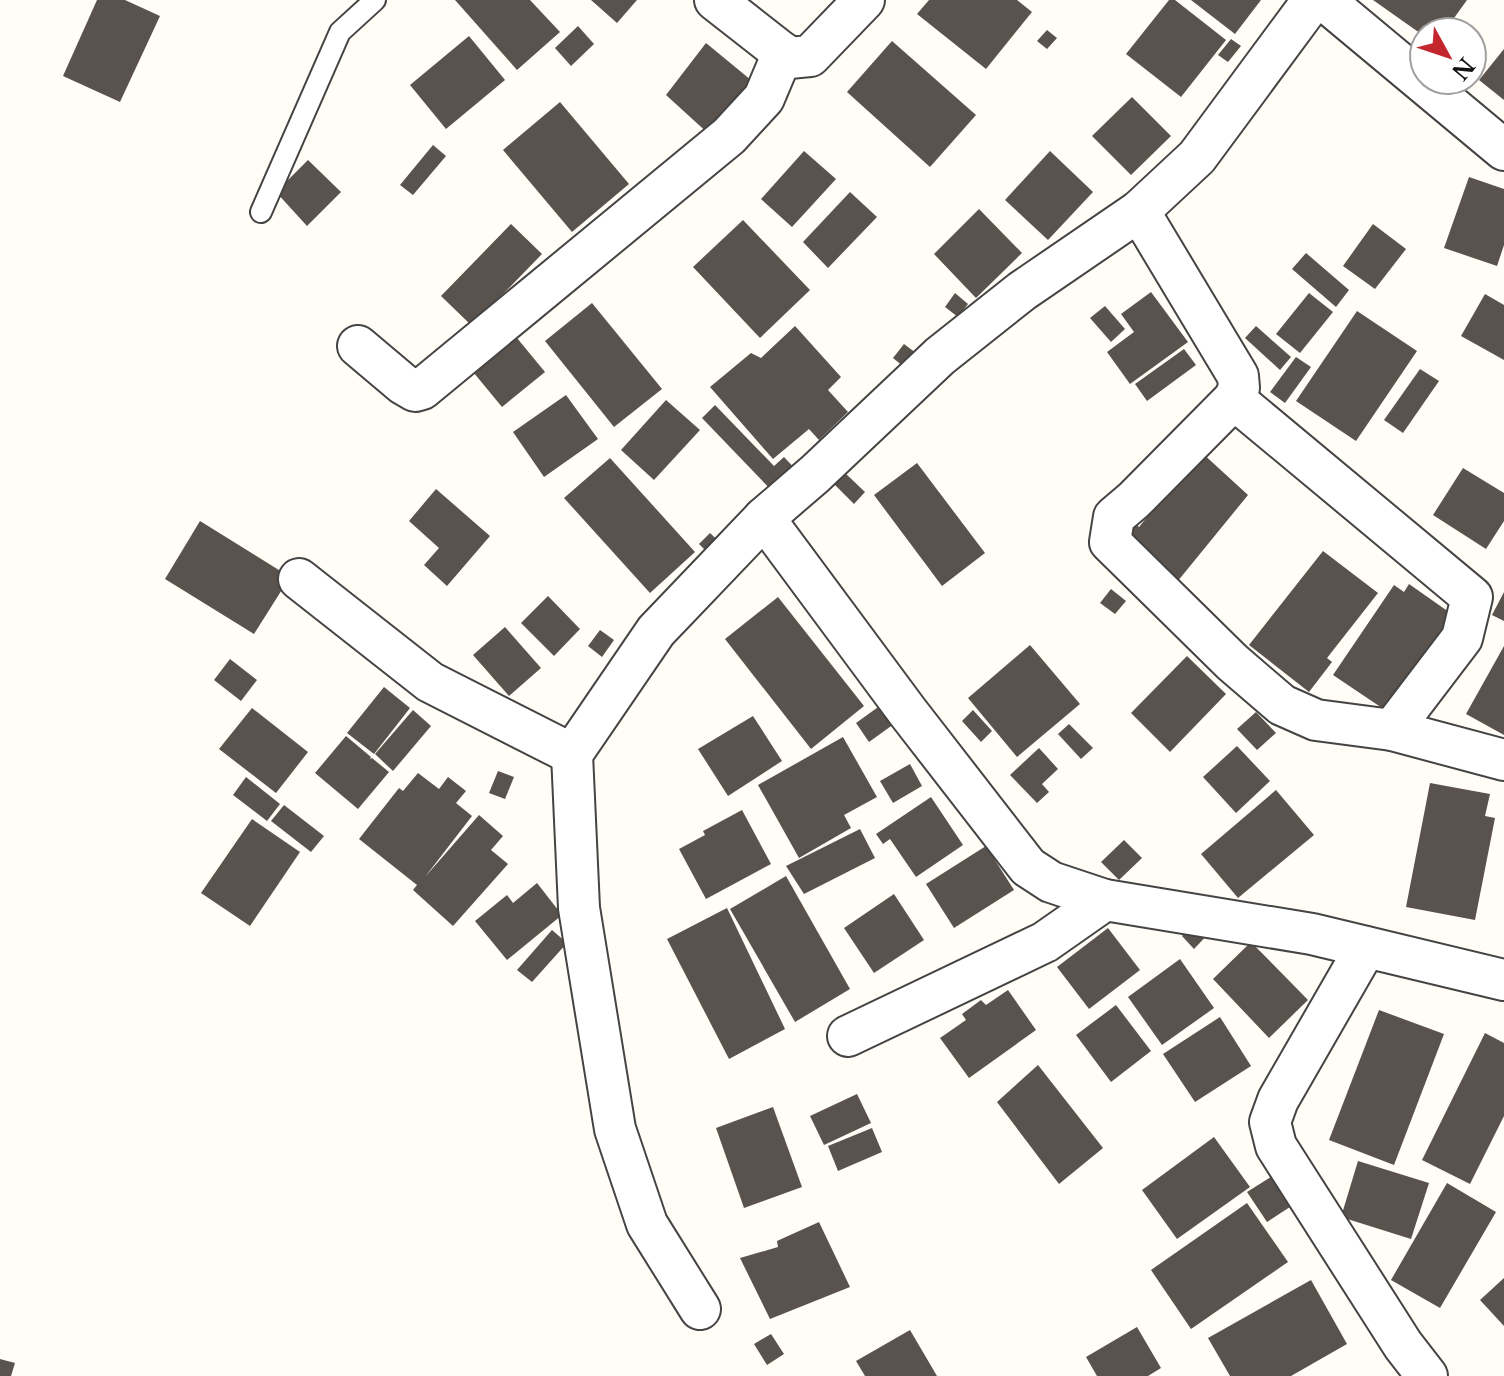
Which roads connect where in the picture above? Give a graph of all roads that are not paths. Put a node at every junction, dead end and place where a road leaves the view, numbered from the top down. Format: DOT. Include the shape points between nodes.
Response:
graph roads {
  1 [pos="375,0"];
  2 [pos="715,0"];
  3 [pos="864,0"];
  4 [pos="1313,0"];
  5 [pos="1324,0"];
  6 [pos="783,53"];
  7 [pos="1504,150"];
  8 [pos="1139,211"];
  9 [pos="261,212"];
  10 [pos="358,346"];
  11 [pos="1234,399"];
  12 [pos="764,518"];
  13 [pos="299,579"];
  14 [pos="1392,730"];
  15 [pos="572,754"];
  16 [pos="1504,760"];
  17 [pos="1105,900"];
  18 [pos="1366,947"];
  19 [pos="1504,980"];
  20 [pos="848,1036"];
  21 [pos="700,1309"];
  22 [pos="1427,1376"];
  1 -- 9 [label="lane" via="340,32"];
  2 -- 6 [label="street"];
  3 -- 6 [label="street" via="810,56 789,58"];
  4 -- 8 [label="street" via="1197,157"];
  5 -- 7 [label="street"];
  6 -- 10 [label="street" via="764,98 729,136 422,389 403,384"];
  8 -- 11 [label="street" via="1238,376"];
  8 -- 12 [label="street" via="1022,291 940,356"];
  11 -- 14 [label="street" via="1472,597 1462,638"];
  11 -- 14 [label="street" via="1114,517 1110,542 1282,705 1316,720"];
  12 -- 15 [label="street" via="656,631"];
  12 -- 17 [label="street" via="1028,867 1051,882"];
  13 -- 15 [label="street" via="430,682"];
  14 -- 16 [label="street"];
  15 -- 21 [label="street" via="579,908 615,1129 647,1224"];
  17 -- 18 [label="street"];
  17 -- 20 [label="street" via="1045,942"];
  18 -- 19 [label="street"];
  18 -- 22 [label="street" via="1270,1122 1276,1146"];
}
